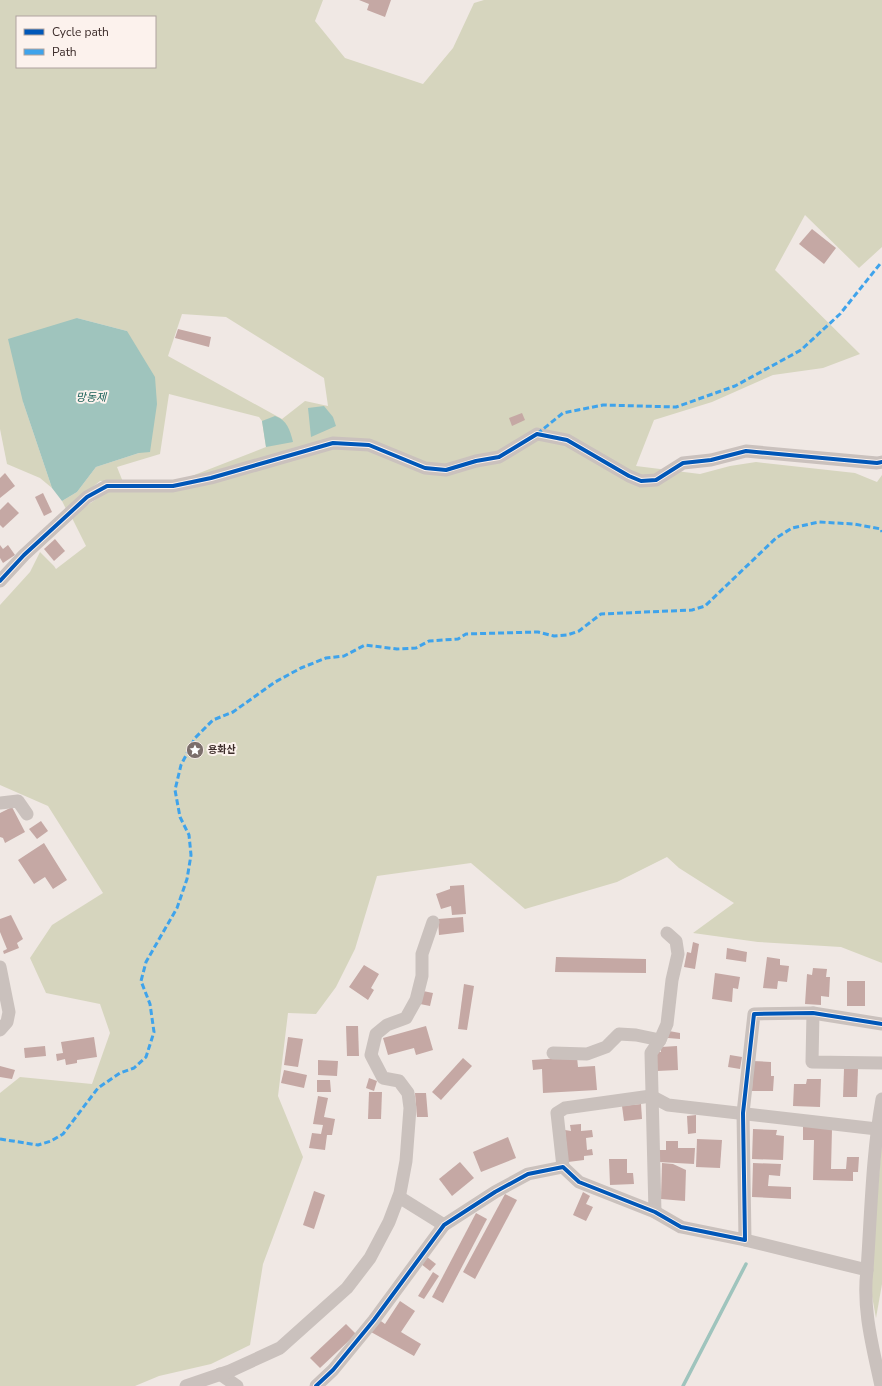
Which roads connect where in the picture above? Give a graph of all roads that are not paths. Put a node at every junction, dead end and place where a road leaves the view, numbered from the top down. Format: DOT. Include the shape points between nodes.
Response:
graph roads {
  1 [pos="882,462"];
  2 [pos="0,581"];
  3 [pos="0,803"];
  4 [pos="27,814"];
  5 [pos="433,922"];
  6 [pos="667,933"];
  7 [pos="0,967"];
  8 [pos="813,1014"];
  9 [pos="882,1024"];
  10 [pos="0,1030"];
  11 [pos="660,1040"];
  12 [pos="553,1054"];
  13 [pos="882,1063"];
  14 [pos="651,1096"];
  15 [pos="882,1099"];
  16 [pos="743,1113"];
  17 [pos="877,1129"];
  18 [pos="563,1166"];
  19 [pos="399,1197"];
  20 [pos="655,1212"];
  21 [pos="444,1225"];
  22 [pos="745,1240"];
  23 [pos="868,1270"];
  24 [pos="220,1374"];
  25 [pos="186,1386"];
  26 [pos="237,1386"];
  27 [pos="316,1386"];
  28 [pos="881,1386"];
  1 -- 2 [label="street" via="746,451 711,460 682,463 656,480 641,481 567,440 537,434 499,457 446,470 425,468 369,445 333,444 173,486 106,486 87,497 24,555"];
  3 -- 4 [label="street" via="18,801"];
  5 -- 19 [label="street" via="422,954 422,976 416,1000 406,1018 387,1025 376,1034 371,1055 383,1078 399,1081 408,1093 410,1108 406,1161"];
  6 -- 11 [label="street" via="676,941 678,954 667,1024"];
  7 -- 10 [label="street" via="9,1012 7,1022"];
  8 -- 9 [label="street"];
  8 -- 13 [label="street" via="812,1062"];
  8 -- 16 [label="street" via="754,1014"];
  11 -- 12 [label="street" via="619,1034 606,1047 587,1054"];
  11 -- 14 [label="street" via="651,1054"];
  14 -- 16 [label="street" via="668,1105"];
  14 -- 18 [label="street" via="565,1108 557,1113"];
  14 -- 20 [label="street"];
  15 -- 17 [label="street"];
  16 -- 17 [label="street"];
  16 -- 22 [label="street"];
  17 -- 23 [label="street"];
  18 -- 20 [label="street" via="579,1182"];
  18 -- 21 [label="street" via="528,1174"];
  19 -- 21 [label="street"];
  19 -- 24 [label="street" via="370,1258 347,1288 280,1348"];
  20 -- 22 [label="street" via="681,1227"];
  21 -- 27 [label="street" via="374,1320 333,1370"];
  22 -- 23 [label="street"];
  23 -- 28 [label="street" via="866,1285 869,1329"];
  24 -- 25 [label="street"];
  24 -- 26 [label="street"];
}
